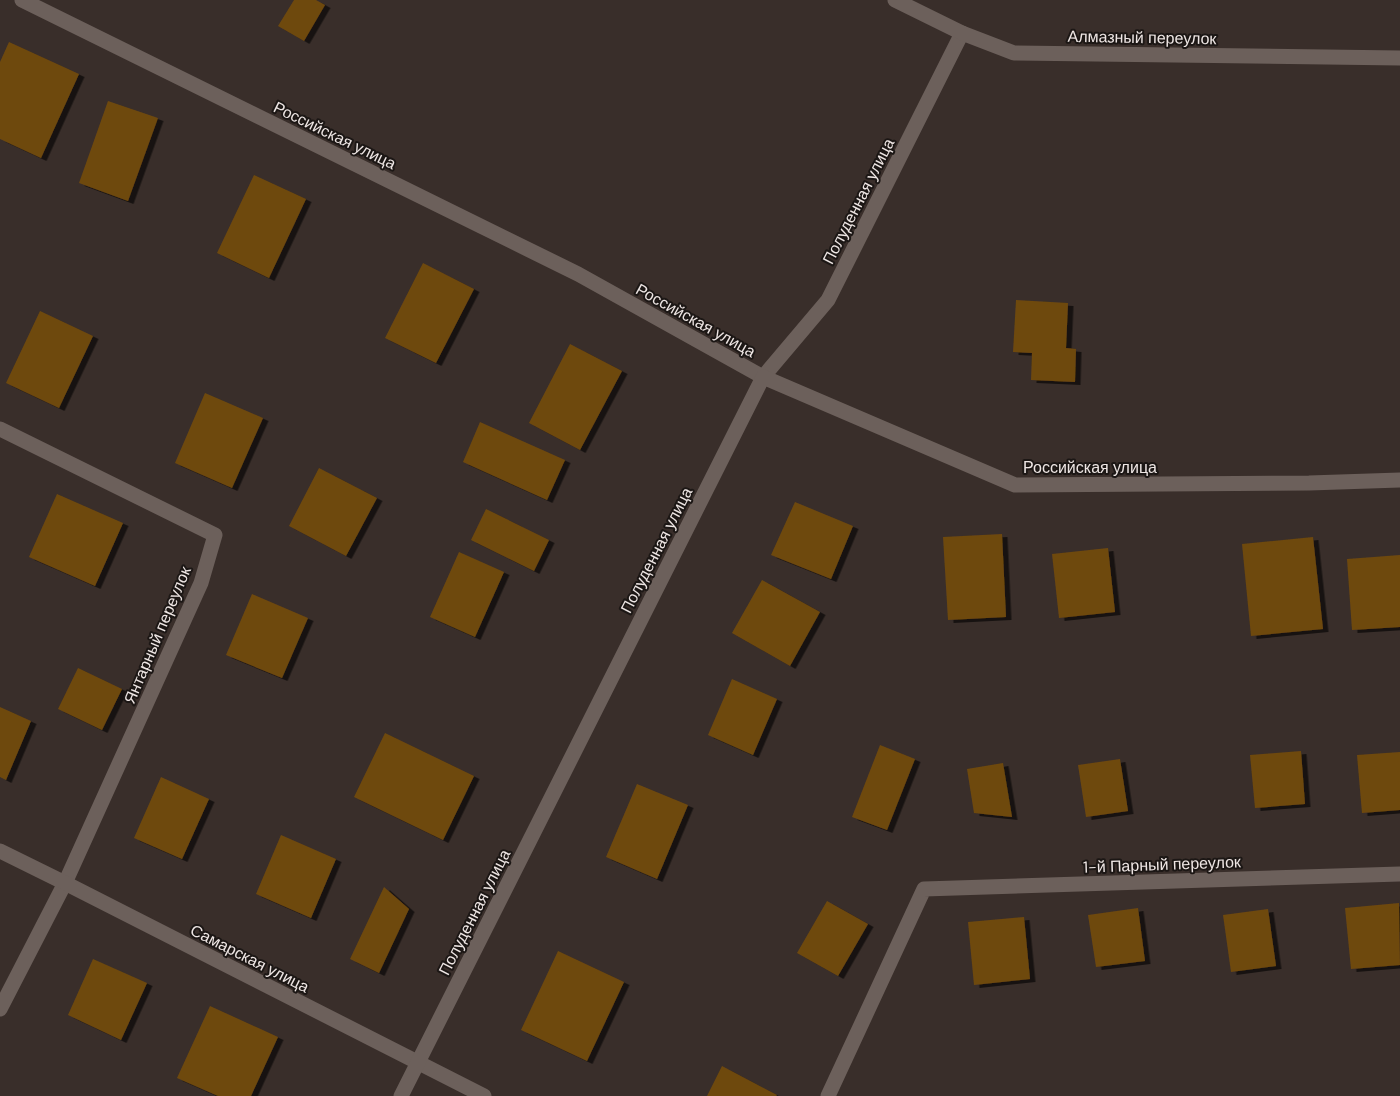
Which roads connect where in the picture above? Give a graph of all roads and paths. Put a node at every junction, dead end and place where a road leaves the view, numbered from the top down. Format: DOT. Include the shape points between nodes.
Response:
graph roads {
  1 [pos="22,0"];
  2 [pos="895,0"];
  3 [pos="962,33"];
  4 [pos="1400,58"];
  5 [pos="763,377"];
  6 [pos="0,429"];
  7 [pos="1400,480"];
  8 [pos="0,852"];
  9 [pos="1400,874"];
  10 [pos="65,883"];
  11 [pos="0,1008"];
  12 [pos="418,1063"];
  13 [pos="401,1096"];
  14 [pos="484,1096"];
  15 [pos="828,1096"];
  1 -- 5 [label="street, Российская улица" via="578,274"];
  2 -- 3 [label="street, Алмазный переулок"];
  3 -- 4 [label="street, Алмазный переулок" via="1014,53"];
  3 -- 5 [label="street, Полуденная улица" via="828,300"];
  5 -- 7 [label="street, Российская улица" via="1015,485"];
  5 -- 12 [label="street, Полуденная улица"];
  6 -- 10 [label="street, Янтарный переулок" via="214,535 202,583"];
  8 -- 10 [label="street, Самарская улица"];
  9 -- 15 [label="street, 1-й Парный переулок" via="924,889"];
  10 -- 11 [label="street"];
  10 -- 12 [label="street, Самарская улица"];
  12 -- 13 [label="street, Полуденная улица"];
  12 -- 14 [label="street, Самарская улица"];
}
